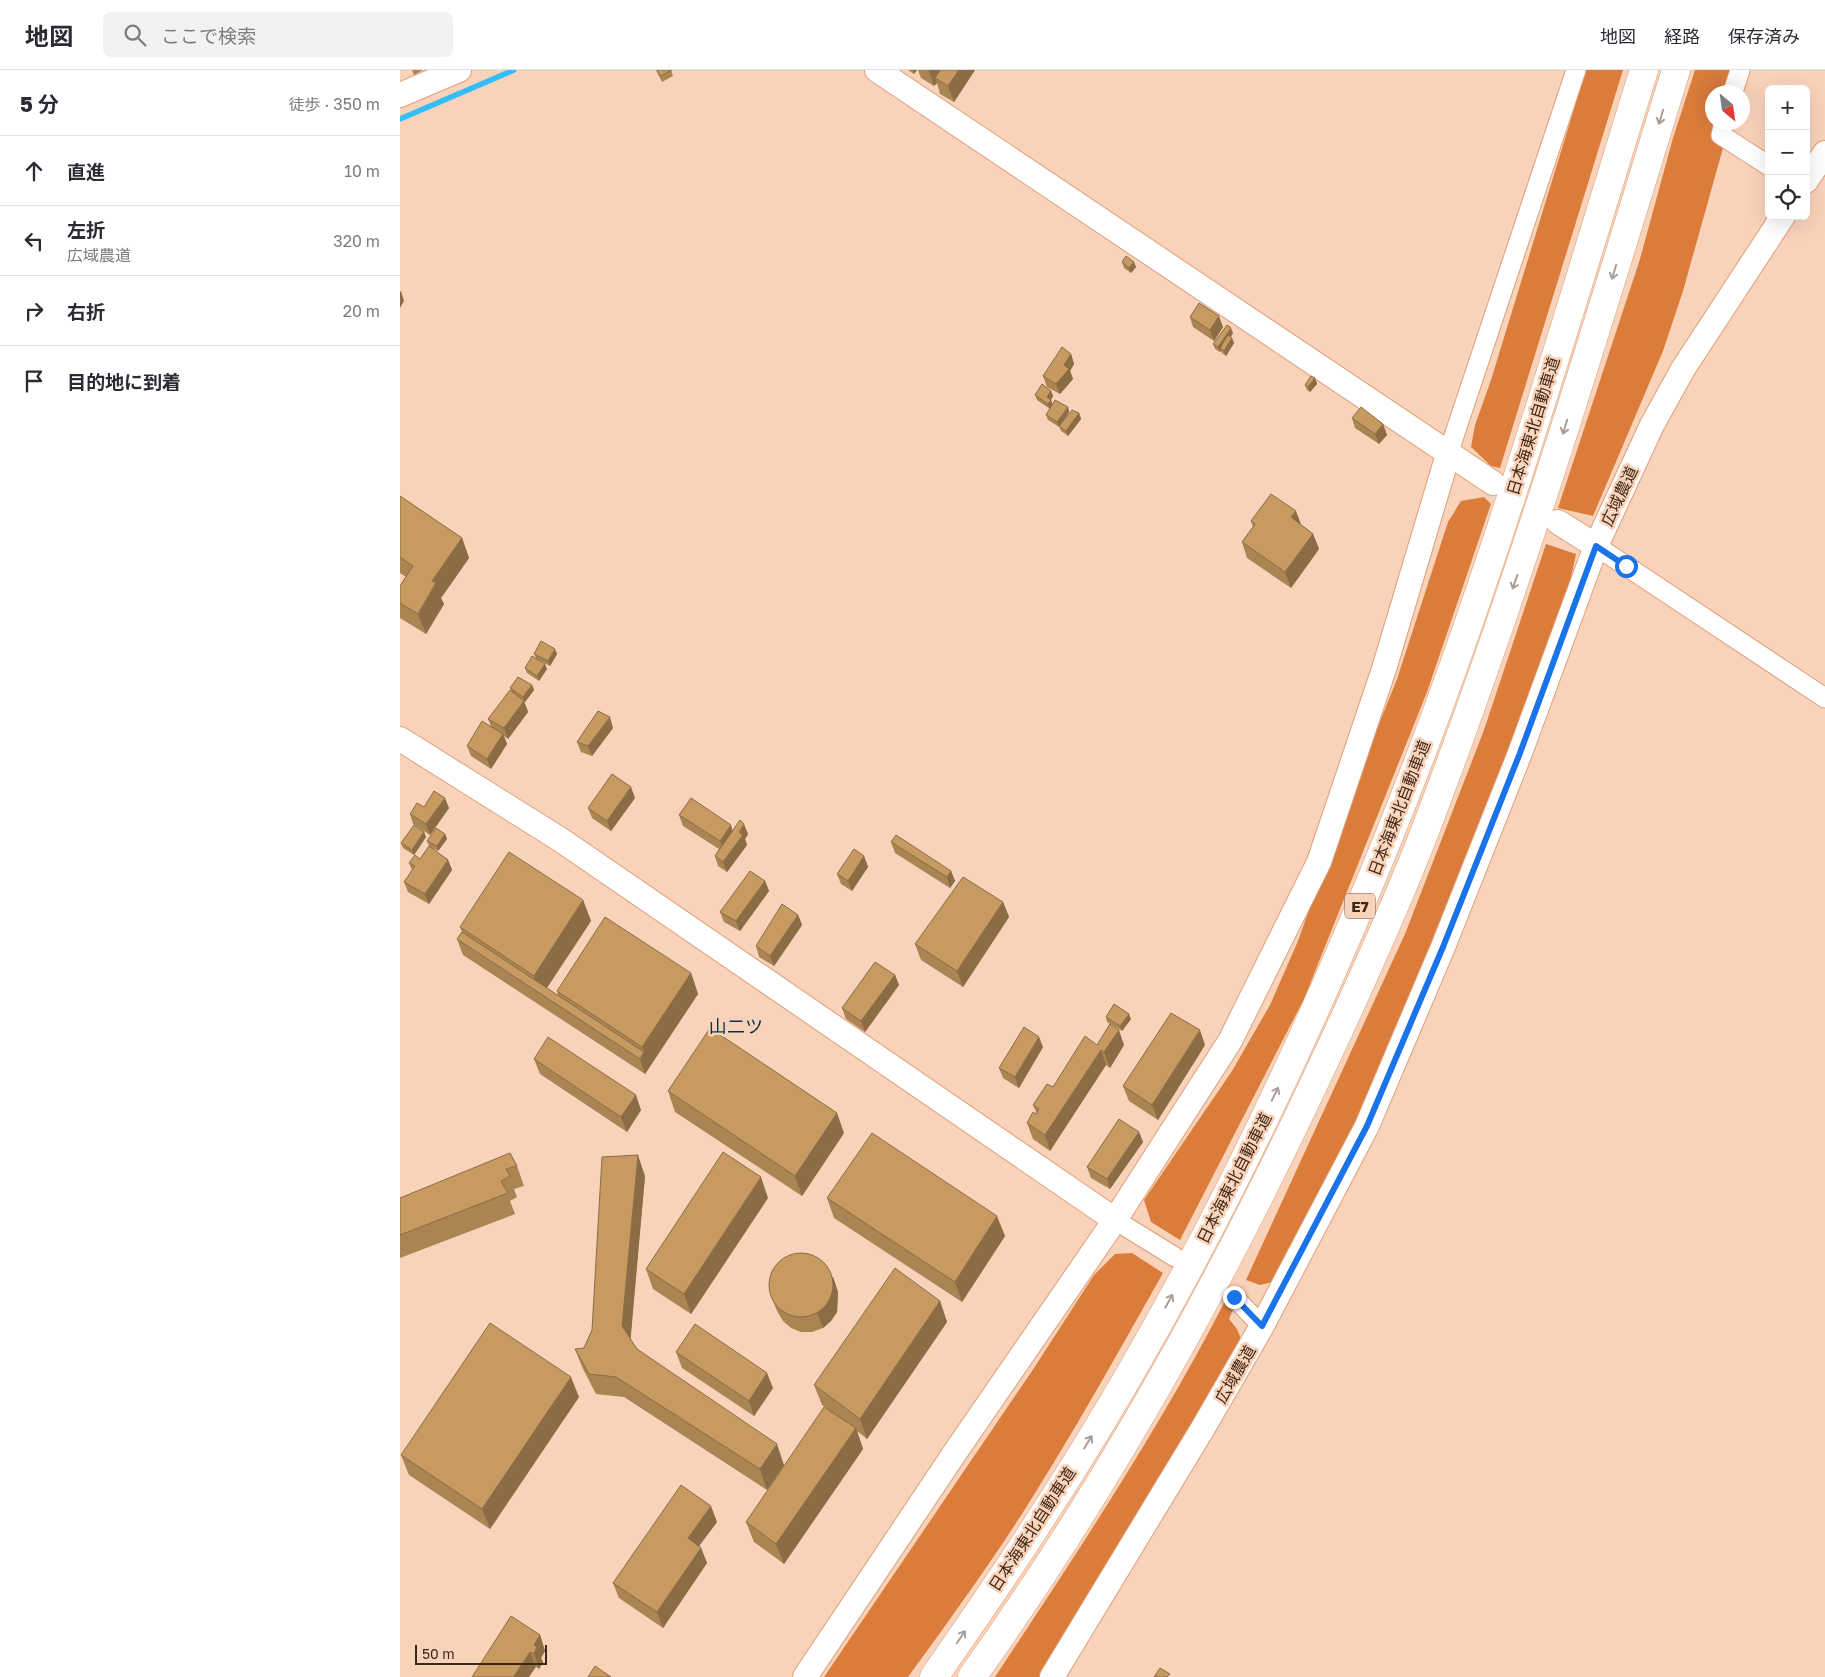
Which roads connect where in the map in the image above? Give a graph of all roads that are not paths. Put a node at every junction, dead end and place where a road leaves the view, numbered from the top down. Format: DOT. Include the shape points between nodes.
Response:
graph roads {
  1 [pos="459,70"];
  2 [pos="877,70"];
  3 [pos="1576,70"];
  4 [pos="1644,70"];
  5 [pos="1676,70"];
  6 [pos="1740,70"];
  7 [pos="1736,85"];
  8 [pos="400,95"];
  9 [pos="1722,130"];
  10 [pos="1825,153"];
  11 [pos="1765,163"];
  12 [pos="1810,175"];
  13 [pos="1780,220"];
  14 [pos="1449,451"];
  15 [pos="1493,482"];
  16 [pos="1558,522"];
  17 [pos="1596,546"];
  18 [pos="1825,698"];
  19 [pos="400,739"];
  20 [pos="1115,1220"];
  21 [pos="1175,1257"];
  22 [pos="1234,1297"];
  23 [pos="1262,1326"];
  24 [pos="805,1677"];
  25 [pos="934,1677"];
  26 [pos="972,1677"];
  27 [pos="1052,1677"];
  1 -- 8 [label="street"];
  2 -- 14 [label="street"];
  3 -- 14 [label="street"];
  25 -- 4 [label="highway, 日本海東北自動車道 / E7, one-way" via="1040,1520 1132,1368 1195,1255 1302,1039 1390,835 1443,694 1516,479"];
  5 -- 26 [label="highway, 日本海東北自動車道 / E7, one-way" via="1546,490 1506,607 1418,848 1372,957 1273,1171 1221,1272 1156,1388 1070,1529"];
  6 -- 7 [label="street"];
  9 -- 11 [label="street" via="1721,135"];
  10 -- 12 [label="street"];
  13 -- 17 [label="street, 広域農道" via="1683,369 1652,425"];
  14 -- 15 [label="street"];
  14 -- 20 [label="street" via="1384,669 1319,862 1230,1041"];
  16 -- 17 [label="street"];
  17 -- 18 [label="street"];
  17 -- 23 [label="street, 広域農道" via="1516,762 1371,1117"];
  19 -- 20 [label="street" via="561,840"];
  20 -- 21 [label="street"];
  20 -- 24 [label="street"];
  22 -- 23 [label="street"];
  23 -- 27 [label="street, 広域農道"];
}
